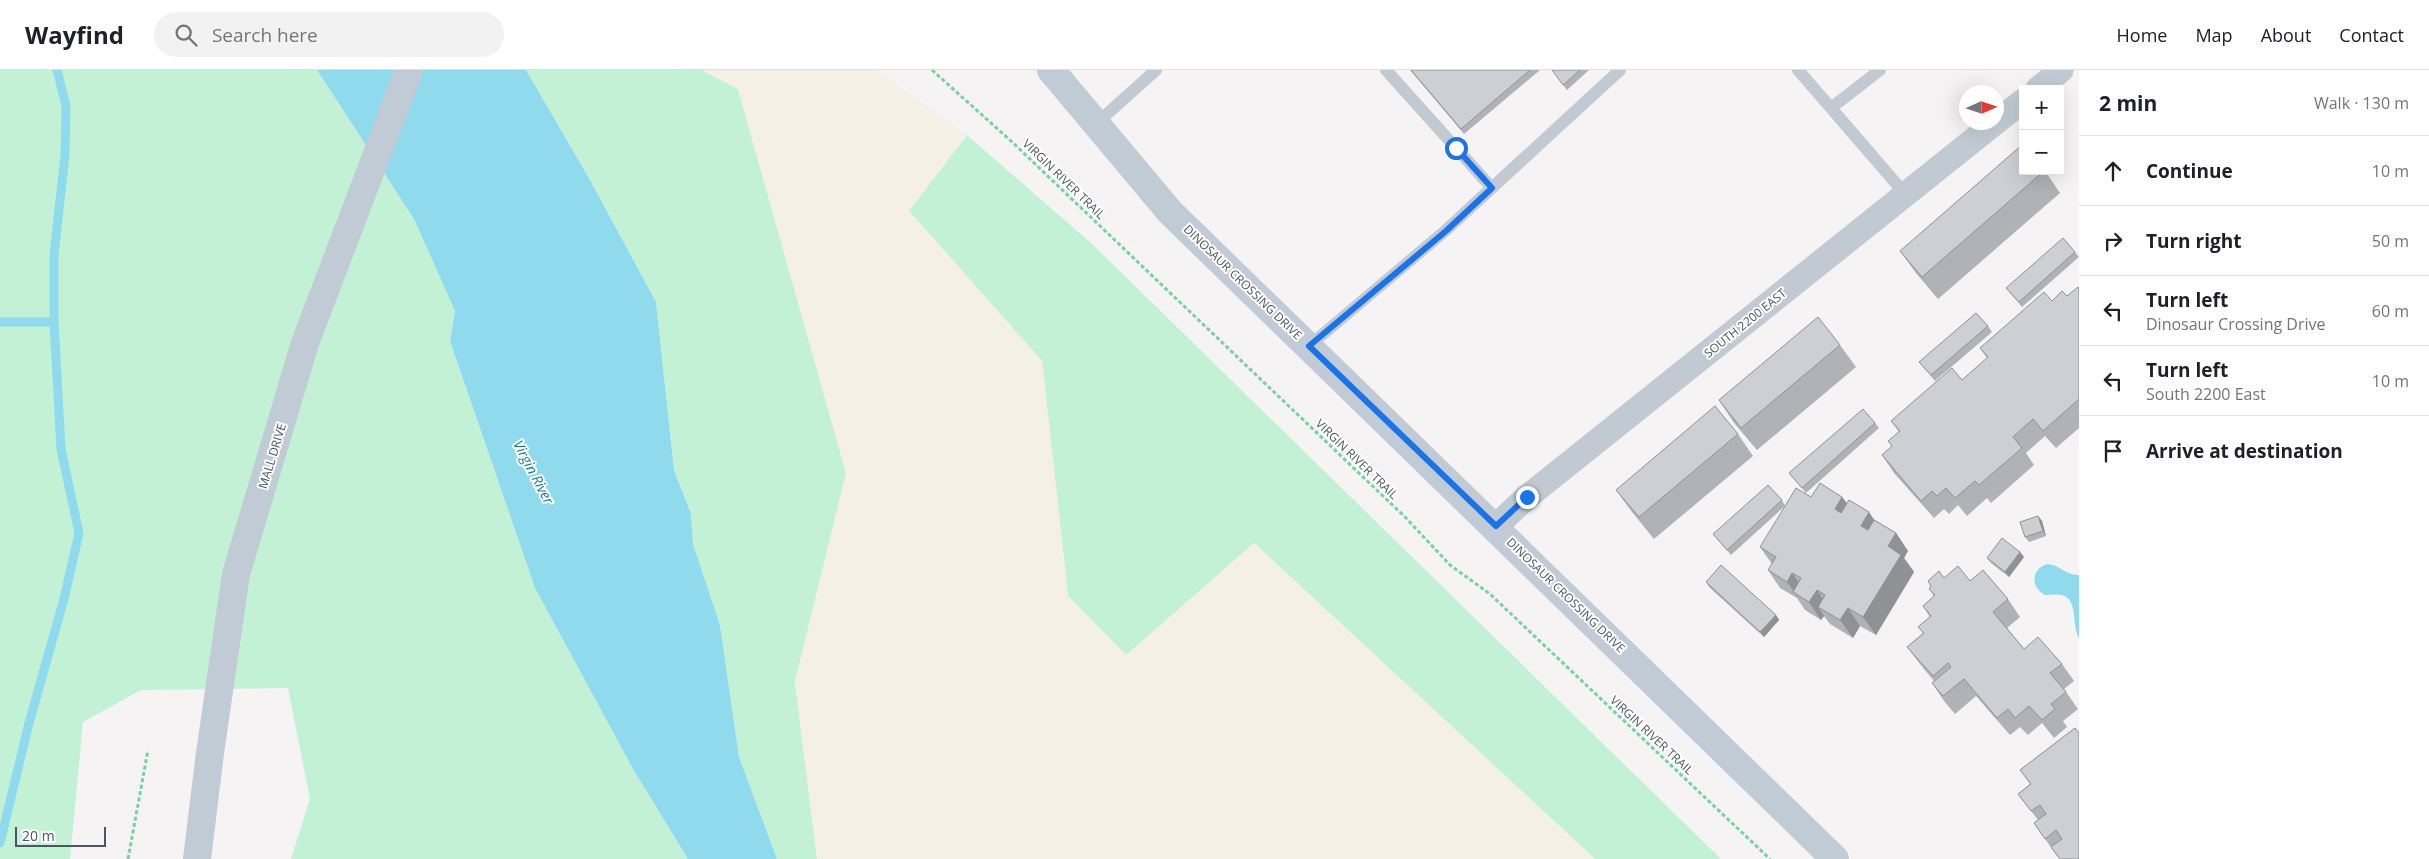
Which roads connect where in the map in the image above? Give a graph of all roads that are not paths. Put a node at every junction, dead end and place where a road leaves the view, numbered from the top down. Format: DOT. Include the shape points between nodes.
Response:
graph roads {
  1 [pos="409,70"];
  2 [pos="1051,70"];
  3 [pos="1156,70"];
  4 [pos="1386,70"];
  5 [pos="1620,70"];
  6 [pos="1798,70"];
  7 [pos="1880,70"];
  8 [pos="2061,70"];
  9 [pos="2043,85"];
  10 [pos="2019,104"];
  11 [pos="1831,108"];
  12 [pos="2004,116"];
  13 [pos="1097,123"];
  14 [pos="1986,130"];
  15 [pos="1492,188"];
  16 [pos="1906,195"];
  17 [pos="1309,346"];
  18 [pos="1496,526"];
  19 [pos="197,859"];
  20 [pos="1835,859"];
  1 -- 19 [label="street, MALL DRIVE" via="306,343 236,574"];
  2 -- 13 [label="street, DINOSAUR CROSSING DRIVE"];
  3 -- 13 [label="lane"];
  4 -- 15 [label="lane"];
  5 -- 15 [label="lane"];
  6 -- 11 [label="lane"];
  7 -- 11 [label="lane"];
  8 -- 9 [label="street"];
  10 -- 12 [label="street, SOUTH 2200 EAST"];
  11 -- 16 [label="lane"];
  13 -- 17 [label="street, DINOSAUR CROSSING DRIVE" via="1170,212"];
  14 -- 16 [label="street, SOUTH 2200 EAST"];
  15 -- 17 [label="lane"];
  16 -- 18 [label="street, SOUTH 2200 EAST" via="1527,497"];
  17 -- 18 [label="street, DINOSAUR CROSSING DRIVE"];
  18 -- 20 [label="street, DINOSAUR CROSSING DRIVE"];
}
